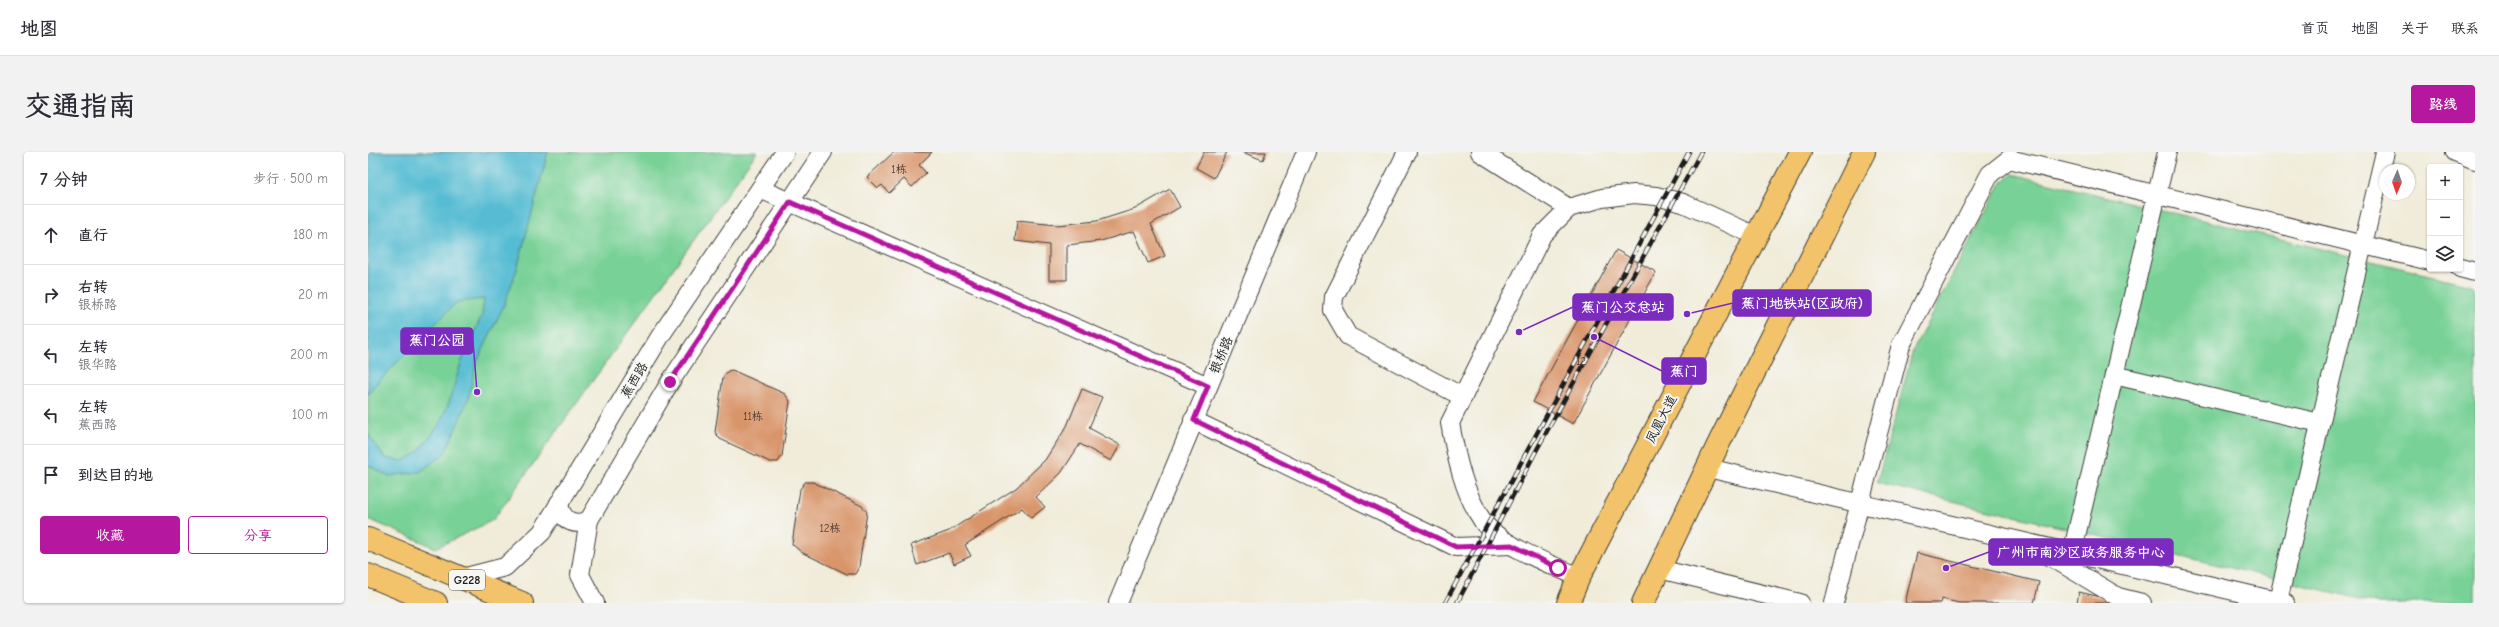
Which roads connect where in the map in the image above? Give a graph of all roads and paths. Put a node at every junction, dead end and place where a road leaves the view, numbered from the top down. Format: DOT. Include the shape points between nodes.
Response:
graph roads {
  1 [pos="785,152"];
  2 [pos="823,152"];
  3 [pos="1306,152"];
  4 [pos="1407,152"];
  5 [pos="1480,152"];
  6 [pos="1800,152"];
  7 [pos="1864,152"];
  8 [pos="2167,152"];
  9 [pos="2385,152"];
  10 [pos="2455,152"];
  11 [pos="2475,160"];
  12 [pos="760,189"];
  13 [pos="2157,195"];
  14 [pos="790,202"];
  15 [pos="1569,208"];
  16 [pos="1756,236"];
  17 [pos="2363,245"];
  18 [pos="2427,260"];
  19 [pos="2463,269"];
  20 [pos="2475,272"];
  21 [pos="2114,375"];
  22 [pos="1208,386"];
  23 [pos="1463,397"];
  24 [pos="1194,420"];
  25 [pos="2320,423"];
  26 [pos="1708,468"];
  27 [pos="559,503"];
  28 [pos="1858,503"];
  29 [pos="589,520"];
  30 [pos="368,539"];
  31 [pos="2026,542"];
  32 [pos="1512,545"];
  33 [pos="2072,553"];
  34 [pos="1659,569"];
  35 [pos="368,575"];
  36 [pos="1579,577"];
  37 [pos="462,578"];
  38 [pos="432,602"];
  39 [pos="2282,602"];
  40 [pos="522,603"];
  41 [pos="595,603"];
  42 [pos="1118,603"];
  43 [pos="1568,603"];
  44 [pos="1643,603"];
  45 [pos="1800,603"];
  46 [pos="1834,603"];
  47 [pos="2142,603"];
  1 -- 12 [label="street, 蕉西路"];
  2 -- 14 [label="street"];
  3 -- 22 [label="street, 银桥路"];
  4 -- 23 [label="street" via="1334,297 1333,310 1348,336"];
  5 -- 15 [label="street"];
  6 -- 16 [label="main road, 凤凰大道"];
  7 -- 26 [label="main road"];
  8 -- 13 [label="street"];
  9 -- 17 [label="street"];
  10 -- 11 [label="street"];
  12 -- 14 [label="street"];
  12 -- 27 [label="street, 蕉西路" via="661,335"];
  13 -- 17 [label="street"];
  13 -- 21 [label="street"];
  13 -- 28 [label="street" via="2009,159 1990,174 1900,345"];
  14 -- 22 [label="street"];
  14 -- 29 [label="street" via="670,382"];
  15 -- 16 [label="street" via="1602,198 1634,194 1656,196 1683,203"];
  15 -- 23 [label="street" via="1542,235"];
  16 -- 36 [label="main road, 凤凰大道"];
  17 -- 18 [label="street"];
  17 -- 25 [label="street"];
  19 -- 20 [label="street"];
  21 -- 25 [label="street"];
  21 -- 33 [label="street"];
  22 -- 24 [label="street, 银桥路"];
  23 -- 32 [label="street" via="1450,423 1455,454 1471,500 1485,524"];
  24 -- 32 [label="street" via="1456,547"];
  24 -- 42 [label="street, 银桥路"];
  25 -- 39 [label="street"];
  26 -- 28 [label="street"];
  26 -- 34 [label="main road"];
  27 -- 29 [label="street" via="562,515 572,523 581,524"];
  27 -- 37 [label="street, 蕉西路" via="542,532 506,567"];
  28 -- 31 [label="street"];
  28 -- 46 [label="street"];
  29 -- 41 [label="street" via="580,575"];
  30 -- 37 [label="main road, G228"];
  31 -- 33 [label="street"];
  31 -- 47 [label="street" via="2118,597"];
  32 -- 36 [label="street"];
  33 -- 39 [label="street"];
  34 -- 44 [label="main road"];
  34 -- 45 [label="street"];
  35 -- 38 [label="main road"];
  36 -- 43 [label="main road, 凤凰大道"];
  37 -- 40 [label="main road, G228"];
}
